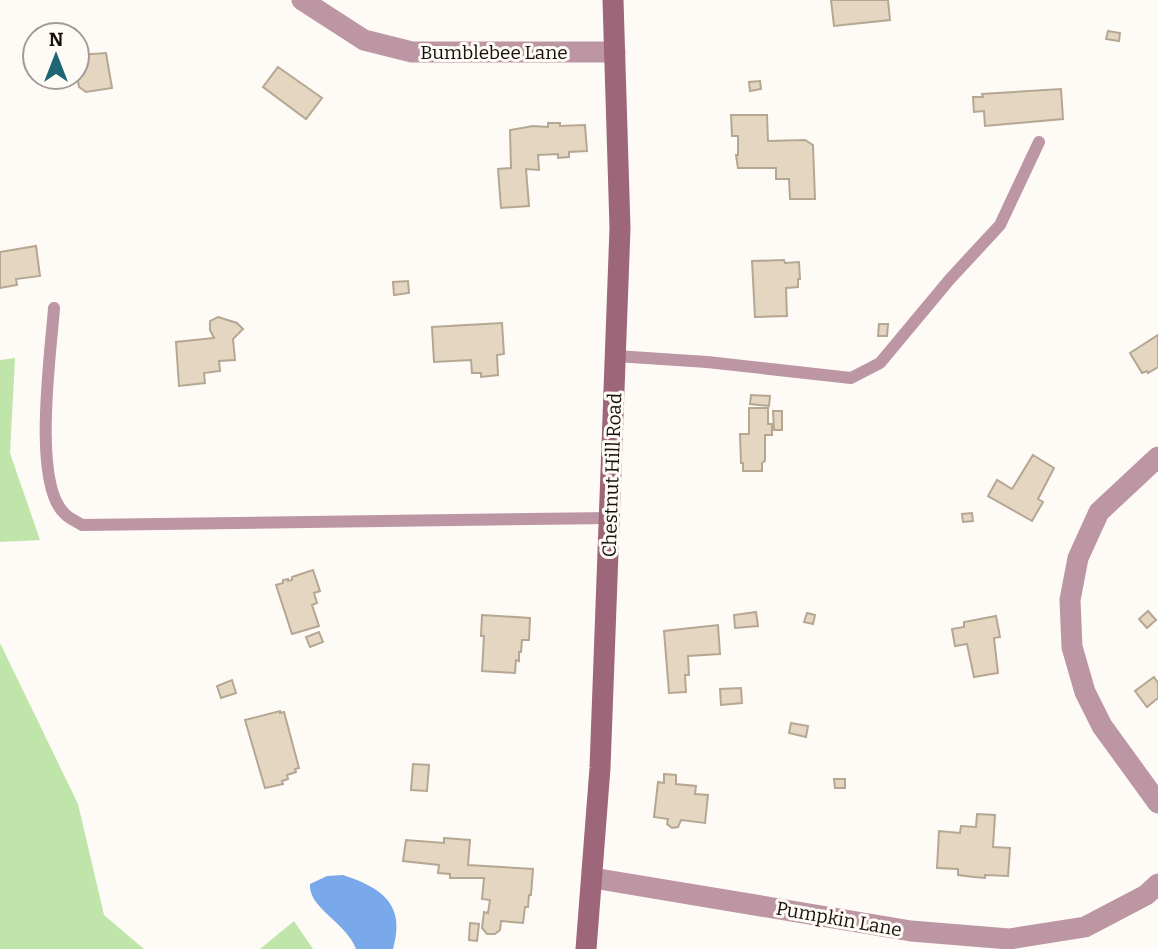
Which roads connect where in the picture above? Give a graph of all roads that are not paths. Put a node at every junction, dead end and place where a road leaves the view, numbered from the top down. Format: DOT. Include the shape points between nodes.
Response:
graph roads {
  1 [pos="302,0"];
  2 [pos="612,0"];
  3 [pos="615,52"];
  4 [pos="1039,142"];
  5 [pos="54,308"];
  6 [pos="615,356"];
  7 [pos="1158,457"];
  8 [pos="611,518"];
  9 [pos="1158,803"];
  10 [pos="593,878"];
  11 [pos="1158,884"];
  12 [pos="586,949"];
  1 -- 3 [label="street, Bumblebee Lane" via="365,40 412,52"];
  2 -- 3 [label="main road, Chestnut Hill Road"];
  3 -- 6 [label="main road, Chestnut Hill Road" via="620,228"];
  4 -- 6 [label="lane" via="1000,225 880,363 861,373 851,378"];
  5 -- 8 [label="lane" via="45,446 50,487 63,513 82,525"];
  6 -- 8 [label="main road, Chestnut Hill Road"];
  7 -- 9 [label="street" via="1099,512 1078,558 1070,600 1072,647 1085,692 1102,726"];
  8 -- 10 [label="main road, Chestnut Hill Road"];
  10 -- 11 [label="street, Pumpkin Lane" via="911,931 1009,939 1085,927"];
  10 -- 12 [label="main road, Chestnut Hill Road"];
}
